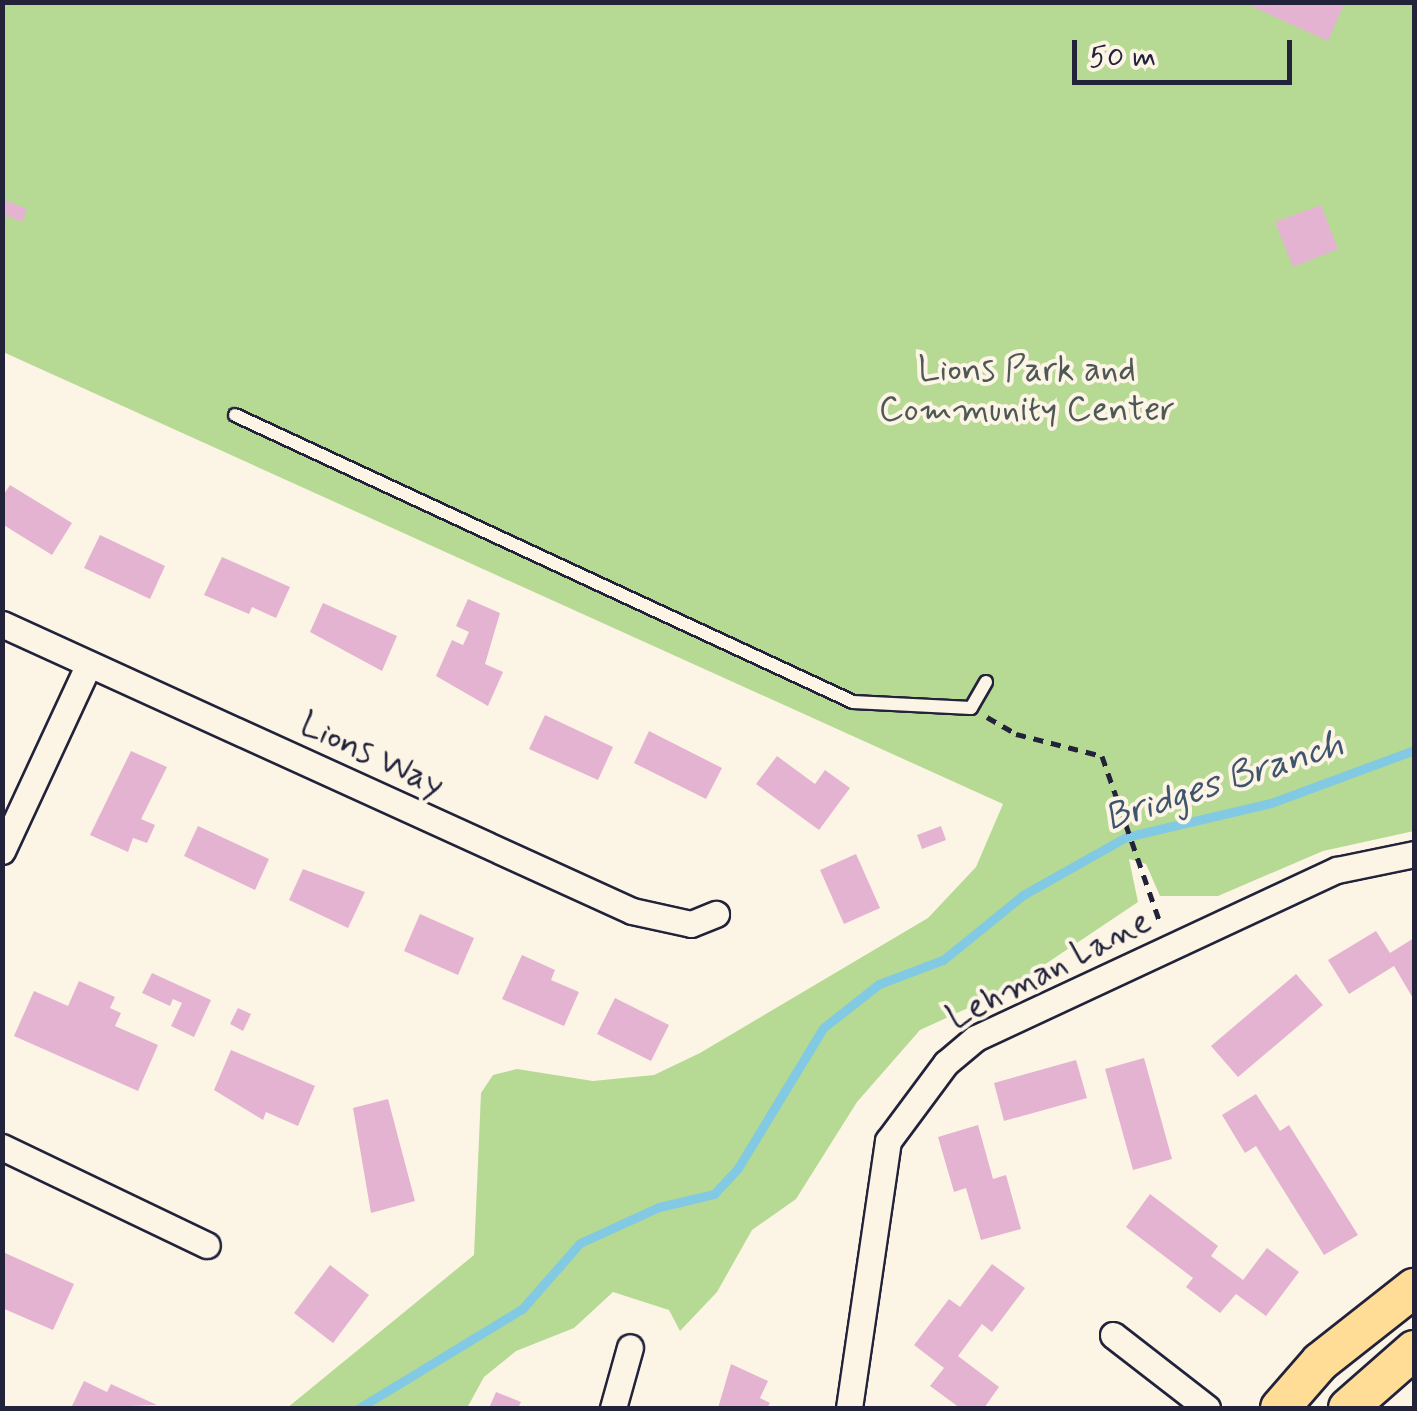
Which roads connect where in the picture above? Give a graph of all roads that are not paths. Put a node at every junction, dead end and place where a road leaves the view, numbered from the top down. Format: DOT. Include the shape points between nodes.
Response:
graph roads {
  1 [pos="235,415"];
  2 [pos="2,624"];
  3 [pos="89,664"];
  4 [pos="986,682"];
  5 [pos="2,851"];
  6 [pos="1414,854"];
  7 [pos="716,914"];
  8 [pos="2,1147"];
  9 [pos="208,1245"];
  10 [pos="1414,1288"];
  11 [pos="1113,1335"];
  12 [pos="630,1347"];
  13 [pos="1414,1350"];
  14 [pos="613,1408"];
  15 [pos="849,1408"];
  16 [pos="1207,1408"];
  17 [pos="1280,1408"];
  18 [pos="1348,1408"];
  1 -- 4 [label="lane" via="853,702 972,708"];
  2 -- 3 [label="street, Lions Way"];
  3 -- 5 [label="street"];
  3 -- 7 [label="street, Lions Way" via="632,911 691,924"];
  6 -- 15 [label="street, Lehman Lane" via="1337,870 976,1038 946,1063 888,1141"];
  8 -- 9 [label="street"];
  10 -- 17 [label="main road" via="1320,1362"];
  11 -- 16 [label="street"];
  12 -- 14 [label="street"];
  13 -- 18 [label="main road"];
}
